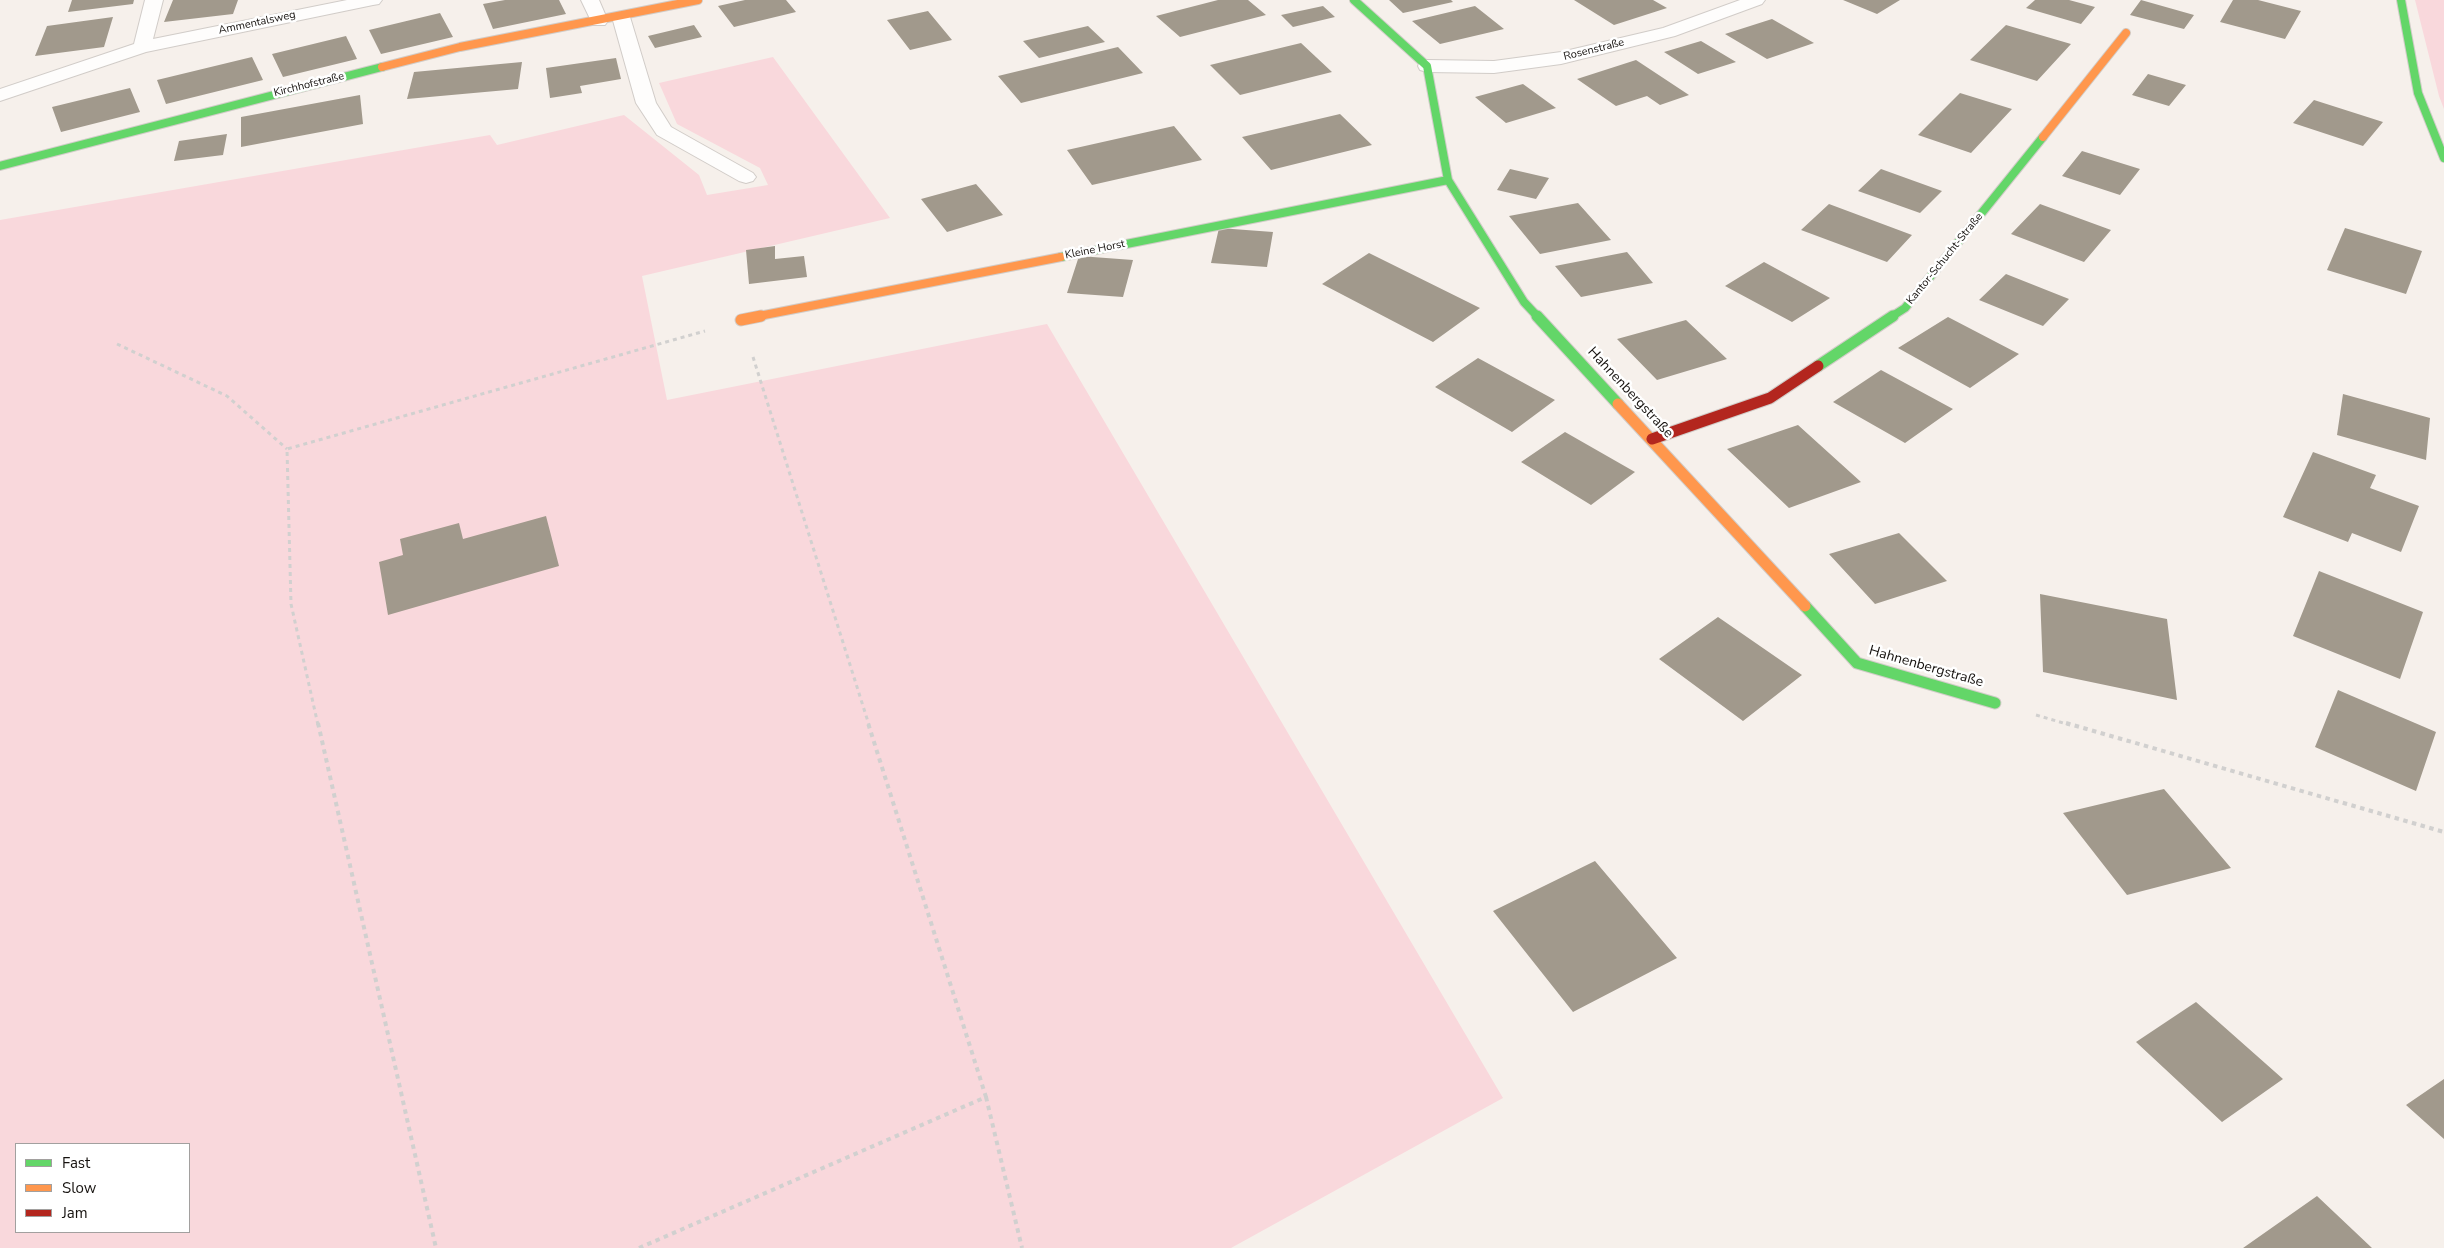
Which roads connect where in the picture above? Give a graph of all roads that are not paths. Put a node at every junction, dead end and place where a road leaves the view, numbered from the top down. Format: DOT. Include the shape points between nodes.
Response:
graph roads {
  1 [pos="154,0"];
  2 [pos="373,0"];
  3 [pos="590,0"];
  4 [pos="698,0"];
  5 [pos="1354,0"];
  6 [pos="1756,0"];
  7 [pos="2400,0"];
  8 [pos="621,17"];
  9 [pos="599,22"];
  10 [pos="2126,33"];
  11 [pos="142,47"];
  12 [pos="1426,66"];
  13 [pos="0,95"];
  14 [pos="2444,158"];
  15 [pos="0,166"];
  16 [pos="746,177"];
  17 [pos="1448,180"];
  18 [pos="742,320"];
  19 [pos="1652,439"];
  20 [pos="1995,703"];
  1 -- 11 [label="street"];
  2 -- 11 [label="street, Ammentalsweg"];
  3 -- 9 [label="street"];
  4 -- 8 [label="street, Kirchhofstraße"];
  5 -- 12 [label="street"];
  6 -- 12 [label="street, Rosenstraße" via="1669,32 1561,58 1494,67"];
  7 -- 14 [label="street" via="2418,93"];
  8 -- 9 [label="street, Kirchhofstraße"];
  8 -- 16 [label="street" via="646,103 664,131"];
  9 -- 15 [label="street, Kirchhofstraße" via="460,47"];
  10 -- 19 [label="street, Kantor-Schucht-Straße" via="1906,308 1770,398"];
  11 -- 13 [label="street, Ammentalsweg"];
  12 -- 17 [label="street, Hahnenbergstraße"];
  17 -- 18 [label="street, Kleine Horst"];
  17 -- 19 [label="street, Hahnenbergstraße" via="1524,302"];
  19 -- 20 [label="street, Hahnenbergstraße" via="1857,663"];
}
